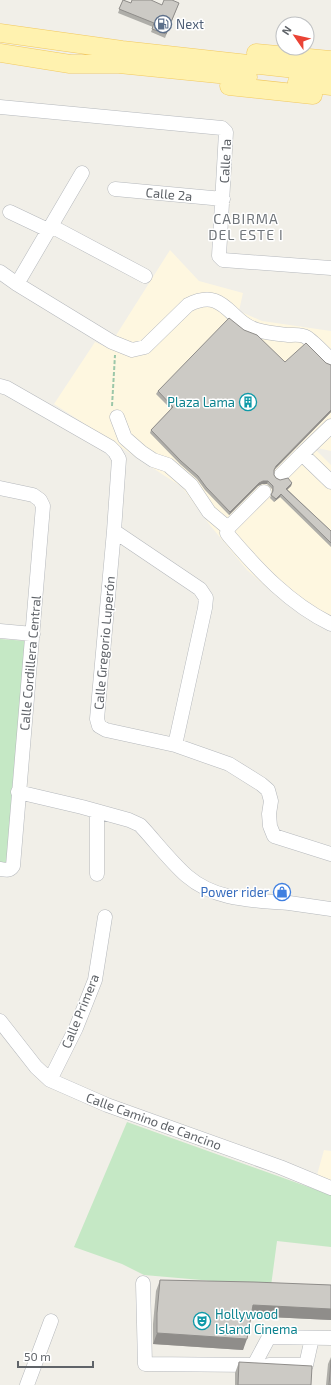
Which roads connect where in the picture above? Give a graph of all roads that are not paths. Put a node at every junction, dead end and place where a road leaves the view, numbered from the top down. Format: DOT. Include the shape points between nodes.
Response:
graph roads {
  1 [pos="0,33"];
  2 [pos="74,43"];
  3 [pos="0,53"];
  4 [pos="121,57"];
  5 [pos="331,60"];
  6 [pos="70,64"];
  7 [pos="331,73"];
  8 [pos="331,86"];
  9 [pos="331,96"];
  10 [pos="0,107"];
  11 [pos="82,173"];
  12 [pos="115,189"];
  13 [pos="223,199"];
  14 [pos="10,212"];
  15 [pos="50,228"];
  16 [pos="331,268"];
  17 [pos="0,272"];
  18 [pos="145,276"];
  19 [pos="17,284"];
  20 [pos="331,360"];
  21 [pos="0,386"];
  22 [pos="117,417"];
  23 [pos="328,433"];
  24 [pos="302,454"];
  25 [pos="281,475"];
  26 [pos="331,482"];
  27 [pos="0,488"];
  28 [pos="264,492"];
  29 [pos="228,528"];
  30 [pos="114,531"];
  31 [pos="331,624"];
  32 [pos="0,631"];
  33 [pos="33,634"];
  34 [pos="175,746"];
  35 [pos="18,792"];
  36 [pos="98,812"];
  37 [pos="331,854"];
  38 [pos="6,869"];
  39 [pos="97,874"];
  40 [pos="331,909"];
  41 [pos="105,917"];
  42 [pos="0,1022"];
  43 [pos="50,1080"];
  44 [pos="331,1188"];
  45 [pos="143,1283"];
  46 [pos="51,1321"];
  47 [pos="312,1338"];
  48 [pos="331,1338"];
  49 [pos="254,1364"];
  50 [pos="27,1385"];
  1 -- 2 [label="main road"];
  2 -- 4 [label="main road"];
  2 -- 5 [label="main road" via="124,41"];
  3 -- 6 [label="main road"];
  4 -- 6 [label="main road"];
  4 -- 7 [label="main road"];
  4 -- 8 [label="main road"];
  6 -- 9 [label="main road" via="116,75"];
  10 -- 13 [label="street, Calle 1a" via="222,128 226,132"];
  11 -- 15 [label="street"];
  12 -- 13 [label="street, Calle 2a"];
  13 -- 16 [label="street, Calle 1a" via="219,256 223,260"];
  14 -- 15 [label="street"];
  15 -- 18 [label="street"];
  15 -- 19 [label="street"];
  17 -- 19 [label="street"];
  19 -- 20 [label="street" via="114,343 132,350 144,347 188,305 208,299 220,302 247,326 257,330 306,336"];
  21 -- 30 [label="street, Calle Gregorio Luperón" via="115,452 119,459 119,470"];
  22 -- 29 [label="street" via="126,438 153,460 168,465 191,485 209,512"];
  23 -- 24 [label="street"];
  24 -- 25 [label="street"];
  24 -- 26 [label="street"];
  27 -- 33 [label="street, Calle Cordillera Central" via="33,495 43,506"];
  28 -- 29 [label="street"];
  29 -- 31 [label="street" via="227,533 230,537 270,581 305,609"];
  30 -- 34 [label="street" via="200,589 206,598"];
  30 -- 34 [label="street, Calle Gregorio Luperón" via="98,723 110,732"];
  32 -- 33 [label="street"];
  33 -- 35 [label="street, Calle Cordillera Central"];
  34 -- 37 [label="street, Calle Gregorio Luperón" via="229,764 268,790 271,801 269,820 274,836"];
  35 -- 36 [label="street"];
  35 -- 38 [label="street, Calle Cordillera Central" via="13,866"];
  36 -- 39 [label="street"];
  36 -- 40 [label="street" via="140,825 187,876 213,892 245,900"];
  41 -- 43 [label="street, Calle Primera" via="95,980 76,1028"];
  42 -- 43 [label="street, Calle Camino de Cancino" via="36,1067"];
  43 -- 44 [label="street, Calle Camino de Cancino" via="108,1105"];
  45 -- 49 [label="street" via="145,1364"];
  46 -- 50 [label="street"];
  47 -- 48 [label="street"];
  47 -- 49 [label="street" via="269,1337"];
  47 -- 49 [label="street" via="306,1365"];
}
